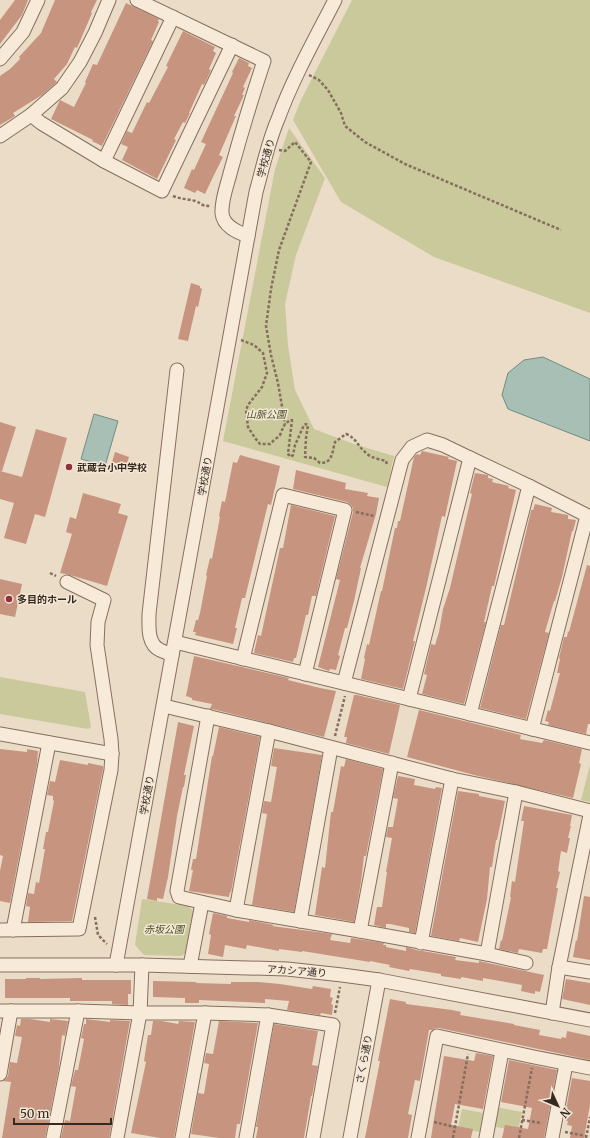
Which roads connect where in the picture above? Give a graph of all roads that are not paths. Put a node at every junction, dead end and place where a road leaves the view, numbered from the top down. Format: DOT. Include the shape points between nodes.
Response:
graph roads {
  1 [pos="38,0"];
  2 [pos="109,0"];
  3 [pos="137,0"];
  4 [pos="335,0"];
  5 [pos="173,17"];
  6 [pos="232,45"];
  7 [pos="0,59"];
  8 [pos="31,115"];
  9 [pos="0,136"];
  10 [pos="104,161"];
  11 [pos="248,236"];
  12 [pos="177,370"];
  13 [pos="470,458"];
  14 [pos="529,486"];
  15 [pos="589,516"];
  16 [pos="67,582"];
  17 [pos="174,649"];
  18 [pos="243,659"];
  19 [pos="305,674"];
  20 [pos="346,684"];
  21 [pos="409,699"];
  22 [pos="164,706"];
  23 [pos="470,714"];
  24 [pos="208,716"];
  25 [pos="532,729"];
  26 [pos="269,731"];
  27 [pos="0,734"];
  28 [pos="49,743"];
  29 [pos="590,743"];
  30 [pos="331,748"];
  31 [pos="112,754"];
  32 [pos="392,763"];
  33 [pos="452,779"];
  34 [pos="516,792"];
  35 [pos="590,811"];
  36 [pos="590,815"];
  37 [pos="202,903"];
  38 [pos="236,910"];
  39 [pos="300,921"];
  40 [pos="6,930"];
  41 [pos="360,931"];
  42 [pos="421,943"];
  43 [pos="487,954"];
  44 [pos="526,963"];
  45 [pos="0,965"];
  46 [pos="116,965"];
  47 [pos="142,965"];
  48 [pos="190,966"];
  49 [pos="559,967"];
  50 [pos="590,972"];
  51 [pos="379,980"];
  52 [pos="78,1010"];
  53 [pos="6,1011"];
  54 [pos="205,1013"];
  55 [pos="552,1013"];
  56 [pos="140,1014"];
  57 [pos="268,1015"];
  58 [pos="590,1020"];
  59 [pos="502,1051"];
  60 [pos="566,1064"];
  61 [pos="590,1068"];
  62 [pos="0,1074"];
  63 [pos="553,1131"];
  64 [pos="52,1138"];
  65 [pos="117,1138"];
  66 [pos="182,1138"];
  67 [pos="246,1138"];
  68 [pos="313,1138"];
  69 [pos="350,1138"];
  70 [pos="418,1138"];
  71 [pos="486,1138"];
  1 -- 7 [label="street" via="23,32"];
  2 -- 8 [label="street" via="80,62 62,88"];
  3 -- 5 [label="street"];
  4 -- 11 [label="street, 学校通り" via="277,120 256,192"];
  5 -- 6 [label="street"];
  5 -- 10 [label="street"];
  6 -- 10 [label="street" via="162,191"];
  6 -- 11 [label="street" via="264,61 246,115 224,197 222,214 232,229"];
  8 -- 9 [label="street"];
  8 -- 10 [label="street"];
  11 -- 17 [label="street, 学校通り"];
  12 -- 17 [label="street" via="149,620 153,645 159,650"];
  13 -- 14 [label="street"];
  13 -- 20 [label="street" via="427,440 412,447 402,460"];
  13 -- 21 [label="street"];
  14 -- 15 [label="street"];
  14 -- 23 [label="street"];
  15 -- 25 [label="street"];
  16 -- 31 [label="street" via="104,600 98,622 97,645"];
  17 -- 18 [label="street"];
  17 -- 22 [label="street, 学校通り"];
  18 -- 19 [label="street"];
  18 -- 19 [label="street" via="283,495 346,510"];
  19 -- 20 [label="street"];
  20 -- 21 [label="street"];
  21 -- 23 [label="street"];
  22 -- 24 [label="street"];
  22 -- 46 [label="street, 学校通り"];
  23 -- 25 [label="street"];
  24 -- 26 [label="street"];
  24 -- 37 [label="street" via="177,891 179,897"];
  25 -- 29 [label="street"];
  26 -- 30 [label="street"];
  26 -- 38 [label="street"];
  27 -- 28 [label="street"];
  28 -- 31 [label="street"];
  28 -- 40 [label="street"];
  30 -- 32 [label="street"];
  30 -- 39 [label="street"];
  31 -- 40 [label="street" via="80,929"];
  32 -- 33 [label="street"];
  32 -- 41 [label="street"];
  33 -- 34 [label="street"];
  33 -- 42 [label="street"];
  34 -- 35 [label="street"];
  34 -- 43 [label="street"];
  36 -- 49 [label="street"];
  37 -- 38 [label="street"];
  37 -- 48 [label="street"];
  38 -- 39 [label="street"];
  39 -- 41 [label="street"];
  41 -- 42 [label="street"];
  42 -- 43 [label="street"];
  43 -- 44 [label="street"];
  45 -- 46 [label="street, アカシア通り"];
  46 -- 47 [label="street, アカシア通り"];
  47 -- 48 [label="street, アカシア通り"];
  47 -- 56 [label="street"];
  48 -- 51 [label="street, アカシア通り" via="287,969"];
  49 -- 50 [label="street"];
  49 -- 55 [label="street"];
  51 -- 55 [label="street, アカシア通り"];
  51 -- 69 [label="street, さくら通り"];
  52 -- 53 [label="street"];
  52 -- 56 [label="street"];
  52 -- 64 [label="street"];
  53 -- 62 [label="street"];
  54 -- 56 [label="street"];
  54 -- 57 [label="street"];
  54 -- 66 [label="street"];
  55 -- 58 [label="street, アカシア通り"];
  56 -- 65 [label="street"];
  57 -- 67 [label="street"];
  57 -- 68 [label="street" via="333,1026"];
  59 -- 60 [label="street"];
  59 -- 70 [label="street" via="437,1036"];
  59 -- 71 [label="street"];
  60 -- 61 [label="street"];
  60 -- 63 [label="street"];
}
